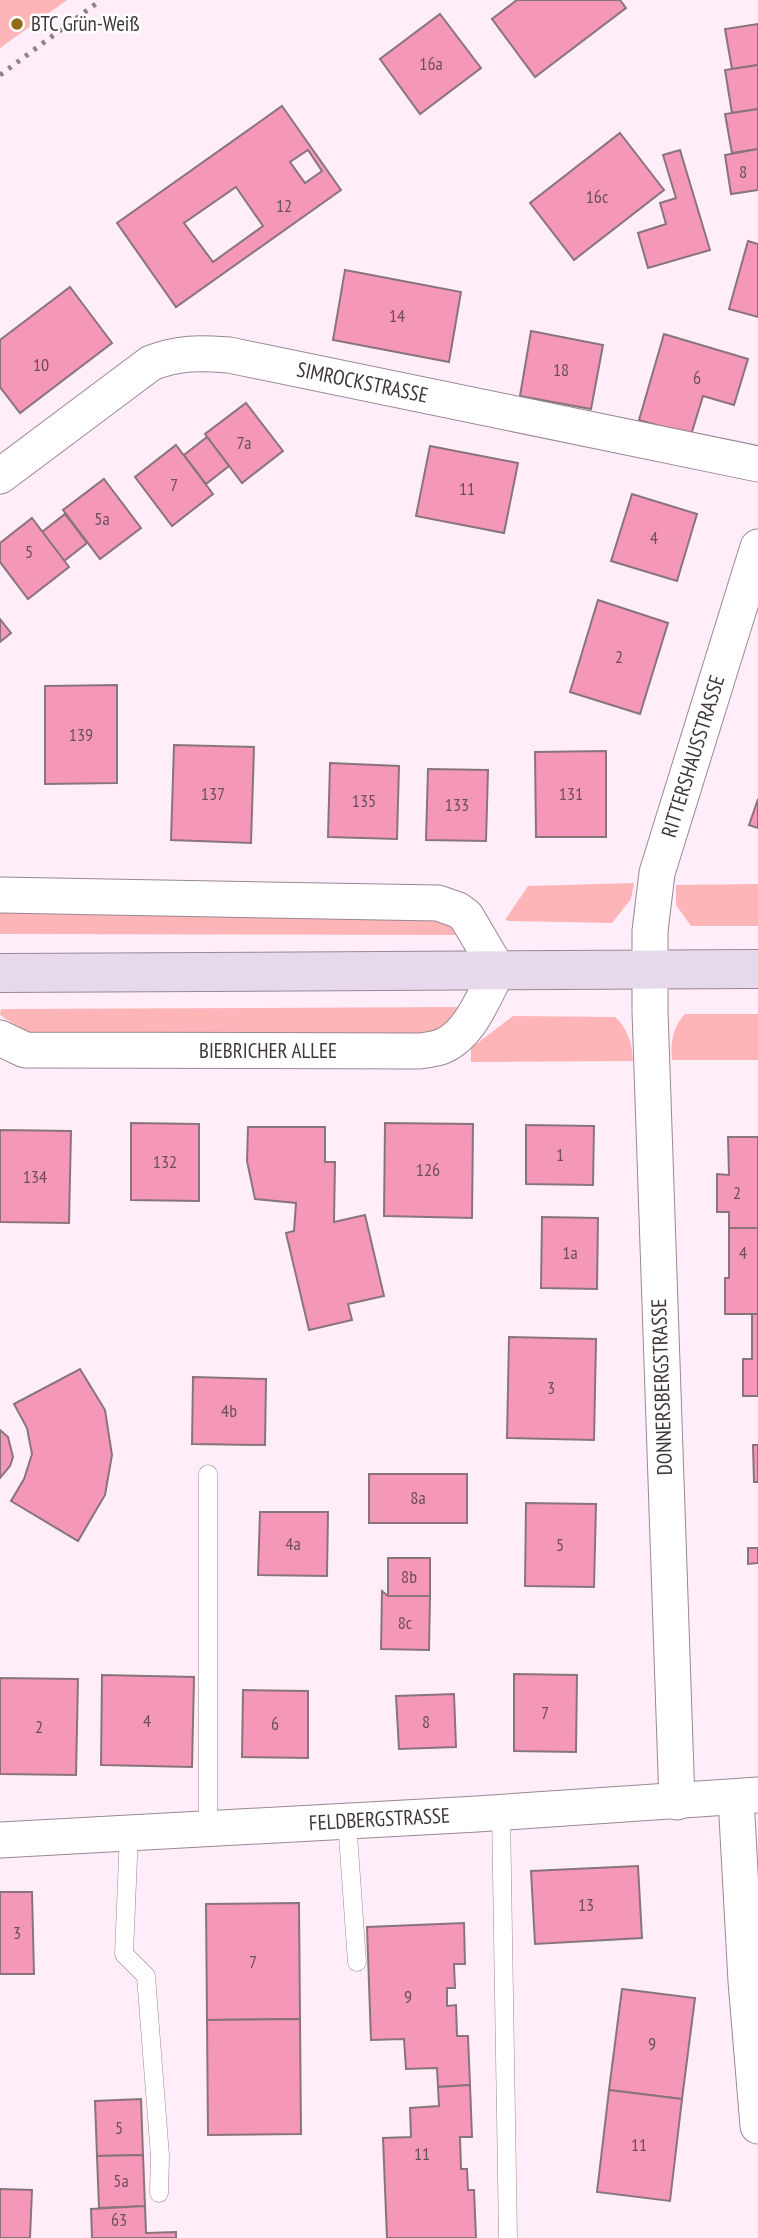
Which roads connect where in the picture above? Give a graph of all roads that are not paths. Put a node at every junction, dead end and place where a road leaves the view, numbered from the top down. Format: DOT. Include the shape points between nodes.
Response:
graph roads {
  1 [pos="758,464"];
  2 [pos="0,476"];
  3 [pos="758,547"];
  4 [pos="0,895"];
  5 [pos="758,969"];
  6 [pos="498,970"];
  7 [pos="649,971"];
  8 [pos="0,973"];
  9 [pos="0,1038"];
  10 [pos="208,1474"];
  11 [pos="747,1797"];
  12 [pos="677,1802"];
  13 [pos="501,1813"];
  14 [pos="347,1821"];
  15 [pos="208,1829"];
  16 [pos="129,1833"];
  17 [pos="0,1840"];
  18 [pos="356,1962"];
  19 [pos="758,2126"];
  20 [pos="159,2193"];
  21 [pos="508,2238"];
  1 -- 2 [label="street, SIMROCKSTRASSE" via="229,355 194,353 151,363"];
  3 -- 7 [label="street, RITTERSHAUSSTRASSE" via="657,873"];
  4 -- 6 [label="street" via="438,903 466,916"];
  5 -- 7 [label="main road"];
  6 -- 7 [label="main road"];
  6 -- 8 [label="main road"];
  6 -- 9 [label="street, BIEBRICHER ALLEE" via="455,1039 421,1051 24,1050"];
  7 -- 12 [label="street, DONNERSBERGSTRASSE"];
  10 -- 15 [label="lane"];
  11 -- 12 [label="street, FELDBERGSTRASSE"];
  11 -- 19 [label="street" via="746,1981"];
  12 -- 13 [label="street, FELDBERGSTRASSE"];
  13 -- 14 [label="street, FELDBERGSTRASSE"];
  13 -- 21 [label="lane"];
  14 -- 15 [label="street, FELDBERGSTRASSE"];
  14 -- 18 [label="lane"];
  15 -- 16 [label="street, FELDBERGSTRASSE"];
  16 -- 17 [label="street, FELDBERGSTRASSE"];
  16 -- 20 [label="lane" via="124,1954 146,1976"];
}
